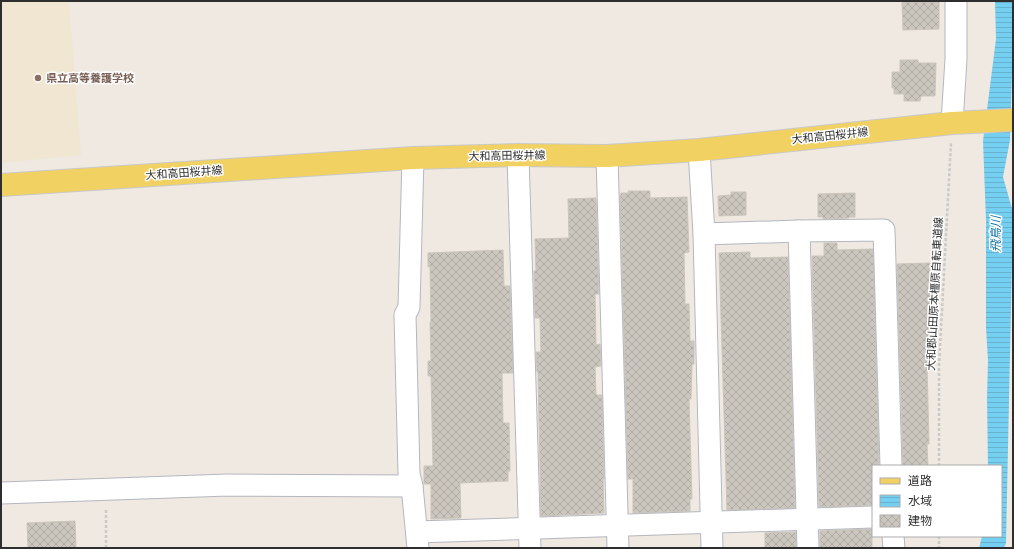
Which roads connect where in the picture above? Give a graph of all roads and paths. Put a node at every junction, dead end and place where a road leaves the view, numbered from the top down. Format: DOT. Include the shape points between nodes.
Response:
graph roads {
  1 [pos="956,1"];
  2 [pos="1013,120"];
  3 [pos="957,123"];
  4 [pos="699,150"];
  5 [pos="518,155"];
  6 [pos="607,156"];
  7 [pos="413,158"];
  8 [pos="1,185"];
  9 [pos="799,231"];
  10 [pos="704,234"];
  11 [pos="891,465"];
  12 [pos="939,465"];
  13 [pos="412,486"];
  14 [pos="106,490"];
  15 [pos="1,493"];
  16 [pos="872,517"];
  17 [pos="807,519"];
  18 [pos="712,522"];
  19 [pos="618,525"];
  20 [pos="893,537"];
  21 [pos="939,537"];
  22 [pos="530,538"];
  23 [pos="418,540"];
  24 [pos="106,548"];
  25 [pos="618,548"];
  26 [pos="712,548"];
  27 [pos="808,548"];
  28 [pos="894,548"];
  29 [pos="939,548"];
  1 -- 3 [label="street"];
  2 -- 3 [label="main road, 大和高田桜井線"];
  3 -- 4 [label="main road, 大和高田桜井線"];
  3 -- 12 [label="path, 大和郡山田原本橿原自転車道線" via="939,366"];
  4 -- 6 [label="main road, 大和高田桜井線"];
  4 -- 10 [label="street"];
  5 -- 6 [label="main road, 大和高田桜井線"];
  5 -- 7 [label="main road, 大和高田桜井線"];
  5 -- 22 [label="street"];
  6 -- 19 [label="street"];
  7 -- 8 [label="main road, 大和高田桜井線"];
  7 -- 13 [label="street" via="409,307 405,315 409,474"];
  9 -- 10 [label="street"];
  9 -- 11 [label="street" via="884,230"];
  9 -- 17 [label="street"];
  10 -- 18 [label="street"];
  13 -- 14 [label="street" via="228,485"];
  13 -- 23 [label="street"];
  14 -- 15 [label="street"];
  14 -- 24 [label="path"];
  16 -- 17 [label="street"];
  17 -- 18 [label="street"];
  17 -- 27 [label="street"];
  18 -- 19 [label="street"];
  18 -- 26 [label="street"];
  19 -- 22 [label="street"];
  19 -- 25 [label="street"];
  20 -- 28 [label="street"];
  21 -- 29 [label="path"];
  22 -- 23 [label="street"];
}
